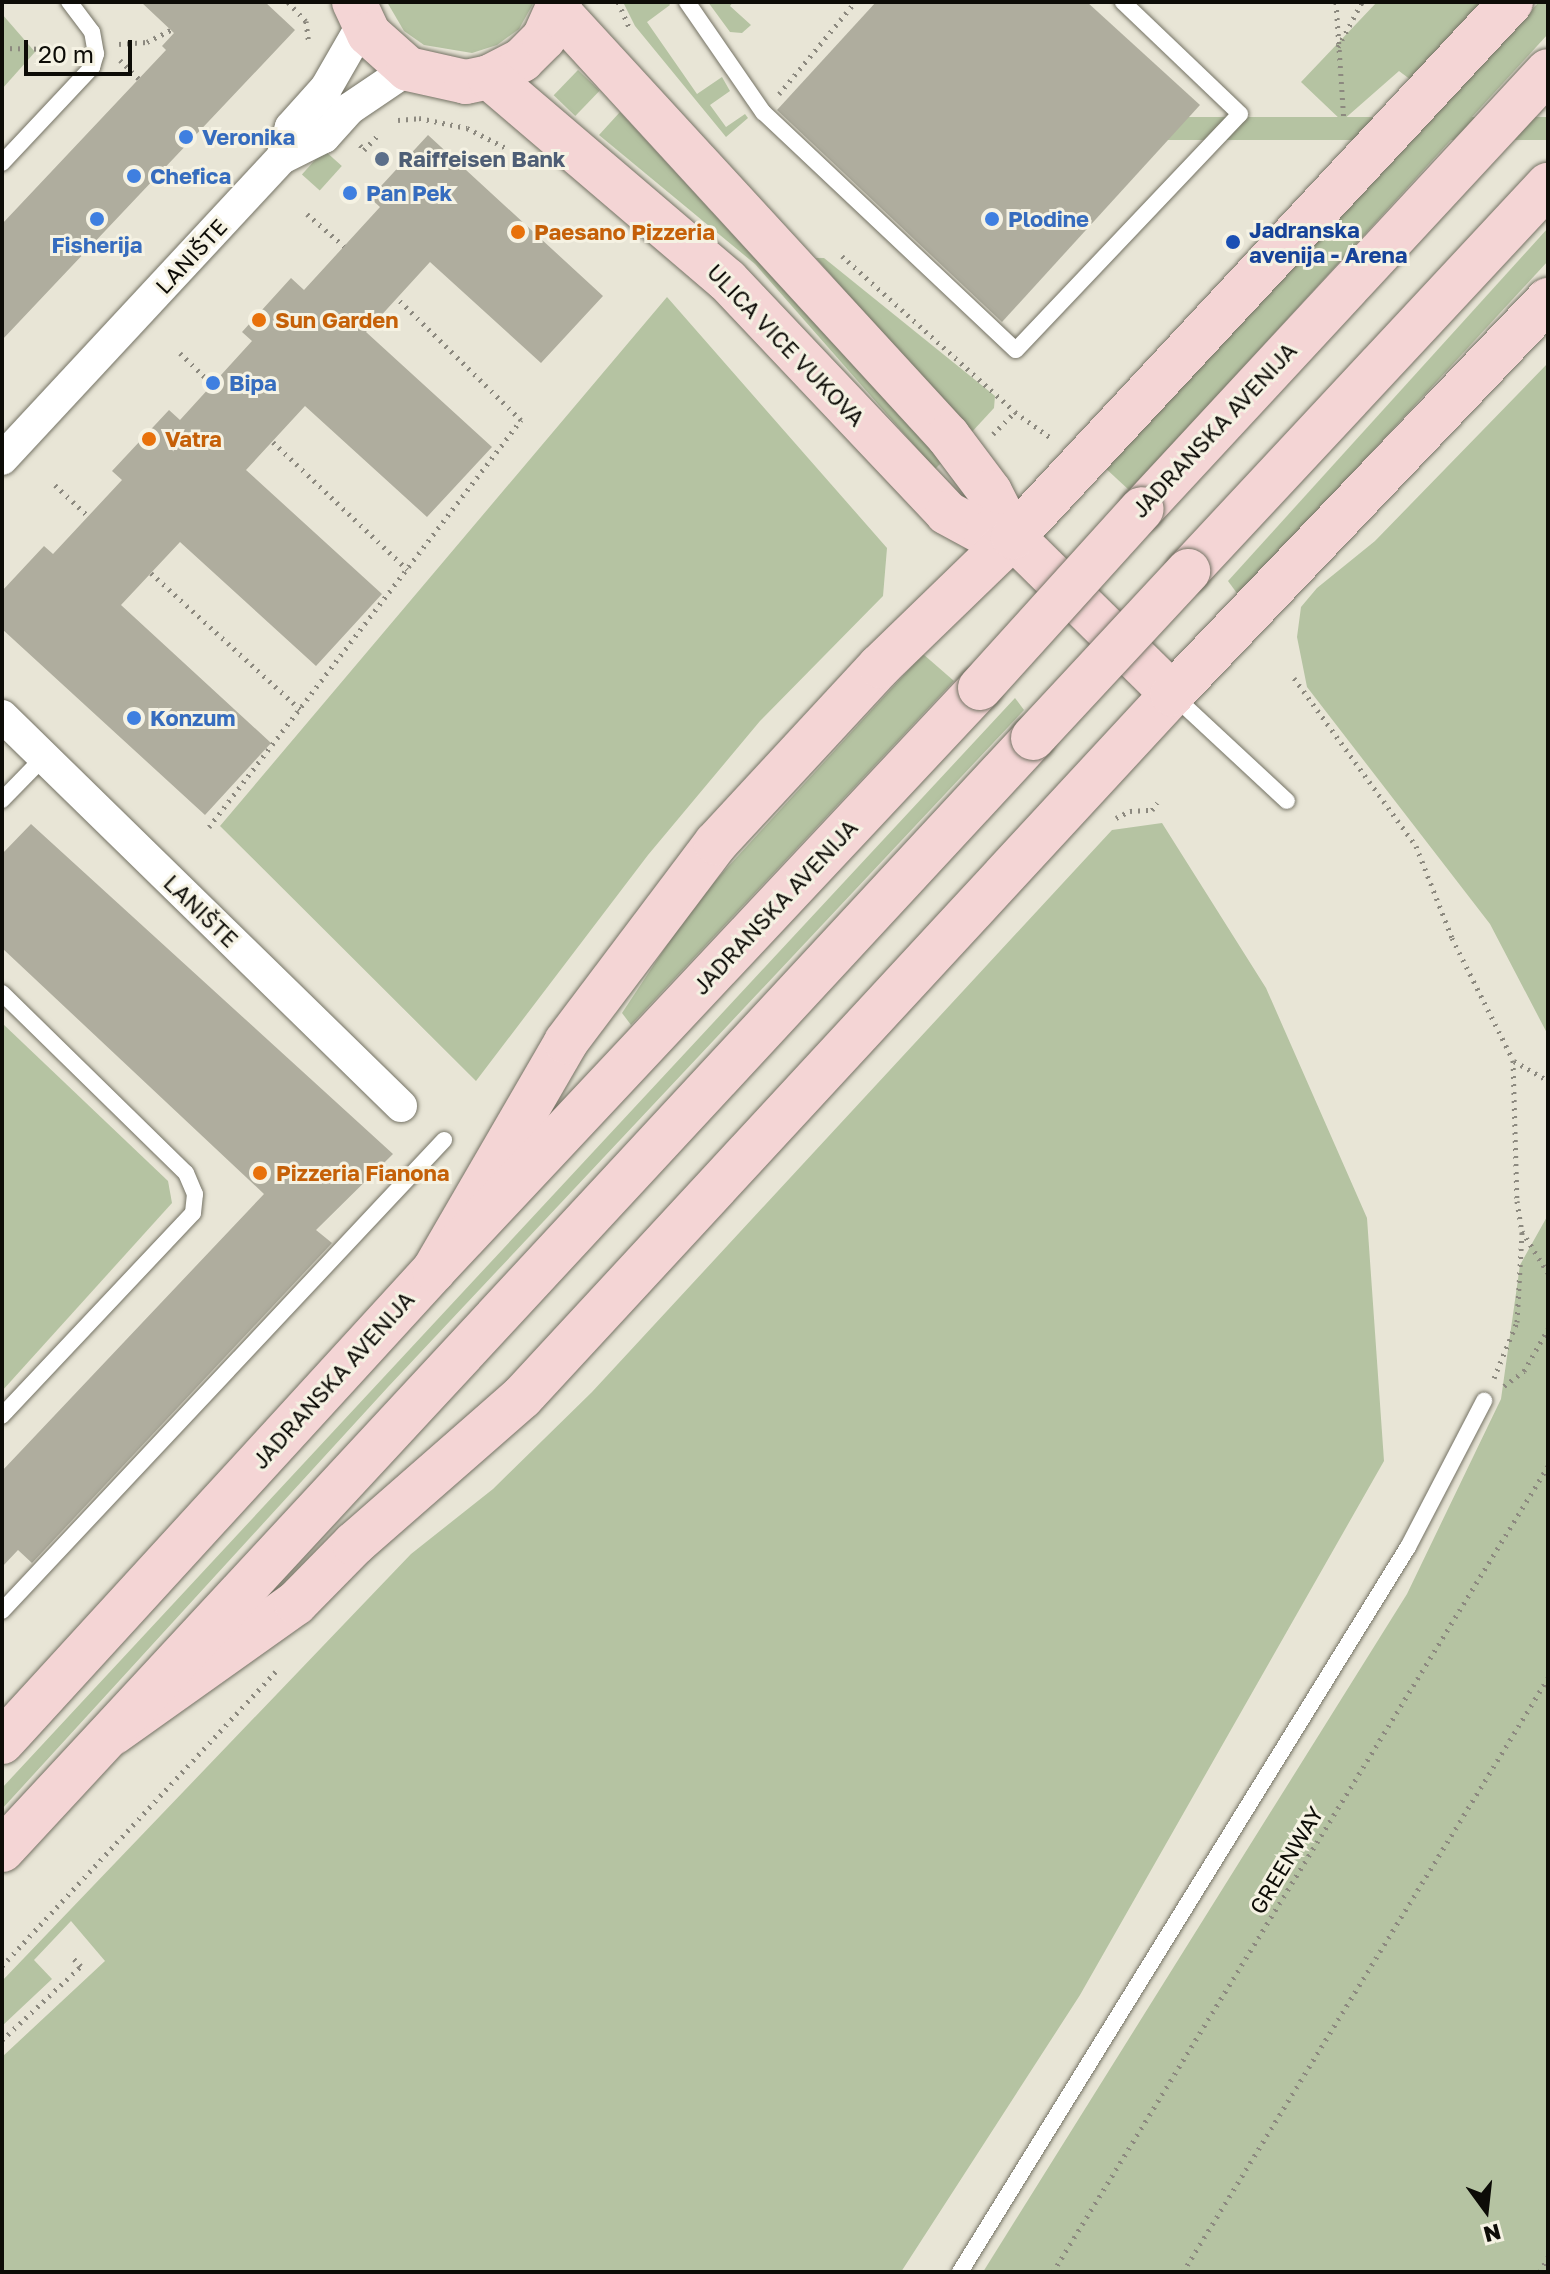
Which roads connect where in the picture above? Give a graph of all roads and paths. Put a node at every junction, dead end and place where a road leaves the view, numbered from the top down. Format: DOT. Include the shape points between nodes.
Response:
graph roads {
  1 [pos="69,2"];
  2 [pos="288,2"];
  3 [pos="687,2"];
  4 [pos="855,2"];
  5 [pos="1123,2"];
  6 [pos="1336,2"];
  7 [pos="1362,2"];
  8 [pos="1511,2"];
  9 [pos="559,6"];
  10 [pos="359,12"];
  11 [pos="171,30"];
  12 [pos="115,44"];
  13 [pos="2,48"];
  14 [pos="41,49"];
  15 [pos="1337,49"];
  16 [pos="306,53"];
  17 [pos="115,56"];
  18 [pos="408,69"];
  19 [pos="1548,71"];
  20 [pos="489,77"];
  21 [pos="139,79"];
  22 [pos="779,95"];
  23 [pos="393,123"];
  24 [pos="383,130"];
  25 [pos="1343,130"];
  26 [pos="354,140"];
  27 [pos="517,155"];
  28 [pos="282,158"];
  29 [pos="2,163"];
  30 [pos="1548,185"];
  31 [pos="307,214"];
  32 [pos="344,246"];
  33 [pos="397,298"];
  34 [pos="1548,300"];
  35 [pos="180,353"];
  36 [pos="213,385"];
  37 [pos="273,442"];
  38 [pos="984,443"];
  39 [pos="1061,446"];
  40 [pos="2,459"];
  41 [pos="55,485"];
  42 [pos="88,516"];
  43 [pos="1013,537"];
  44 [pos="407,569"];
  45 [pos="151,573"];
  46 [pos="1294,678"];
  47 [pos="1172,694"];
  48 [pos="302,711"];
  49 [pos="2,716"];
  50 [pos="44,757"];
  51 [pos="2,800"];
  52 [pos="1287,801"];
  53 [pos="209,827"];
  54 [pos="2,993"];
  55 [pos="1513,1060"];
  56 [pos="1548,1081"];
  57 [pos="401,1106"];
  58 [pos="444,1140"];
  59 [pos="1522,1231"];
  60 [pos="434,1270"];
  61 [pos="1548,1273"];
  62 [pos="1548,1329"];
  63 [pos="1484,1401"];
  64 [pos="2,1416"];
  65 [pos="1548,1466"];
  66 [pos="2,1611"];
  67 [pos="1548,1678"];
  68 [pos="113,1733"];
  69 [pos="2,1742"];
  70 [pos="2,1850"];
  71 [pos="71,1956"];
  72 [pos="2,2040"];
  73 [pos="1548,2257"];
  74 [pos="960,2272"];
  75 [pos="1053,2272"];
  76 [pos="1183,2272"];
  77 [pos="1540,2272"];
  1 -- 29 [label="lane" via="92,32 92,67"];
  2 -- 16 [label="path" via="306,21"];
  3 -- 5 [label="lane" via="763,112 1016,350 1240,114"];
  4 -- 22 [label="path"];
  6 -- 15 [label="path"];
  7 -- 15 [label="path"];
  8 -- 43 [label="main road"];
  9 -- 20 [label="main road" via="544,38 522,60"];
  9 -- 43 [label="main road" via="958,448 990,492"];
  10 -- 18 [label="main road" via="386,54"];
  10 -- 28 [label="street, LANIŠTE" via="326,88 291,127"];
  11 -- 12 [label="path" via="147,42"];
  13 -- 14 [label="path"];
  15 -- 25 [label="path"];
  17 -- 21 [label="path"];
  18 -- 20 [label="main road" via="442,81"];
  18 -- 28 [label="street, LANIŠTE" via="349,109 324,137"];
  19 -- 60 [label="main road, JADRANSKA AVENIJA, bridge"];
  20 -- 43 [label="main road, ULICA VICE VUKOVA" via="727,280 947,513 986,534"];
  23 -- 27 [label="path" via="419,118 467,128"];
  24 -- 26 [label="path" via="364,150"];
  28 -- 40 [label="street, LANIŠTE"];
  30 -- 68 [label="main road, bridge"];
  31 -- 32 [label="path"];
  33 -- 44 [label="path" via="521,420"];
  34 -- 47 [label="main road"];
  35 -- 36 [label="path"];
  37 -- 44 [label="path"];
  38 -- 39 [label="path" via="1015,412"];
  41 -- 42 [label="path"];
  43 -- 47 [label="main road"];
  43 -- 60 [label="main road" via="880,666 716,843 566,1042"];
  44 -- 48 [label="path"];
  45 -- 48 [label="path"];
  46 -- 55 [label="path" via="1416,846 1452,938"];
  47 -- 52 [label="lane"];
  47 -- 68 [label="main road" via="522,1397 371,1527 296,1603"];
  48 -- 53 [label="path"];
  49 -- 50 [label="street, LANIŠTE"];
  50 -- 51 [label="lane"];
  50 -- 57 [label="street, LANIŠTE"];
  54 -- 64 [label="lane" via="186,1173 195,1194 193,1213"];
  55 -- 56 [label="path"];
  55 -- 59 [label="path"];
  58 -- 66 [label="lane"];
  59 -- 61 [label="path"];
  59 -- 63 [label="path" via="1517,1322"];
  60 -- 69 [label="main road, JADRANSKA AVENIJA"];
  62 -- 63 [label="path" via="1524,1371"];
  63 -- 74 [label="lane" via="1408,1547"];
  65 -- 75 [label="path, GREENWAY"];
  67 -- 76 [label="path"];
  68 -- 70 [label="main road"];
  71 -- 72 [label="path" via="81,1966"];
  73 -- 77 [label="path"];
}
